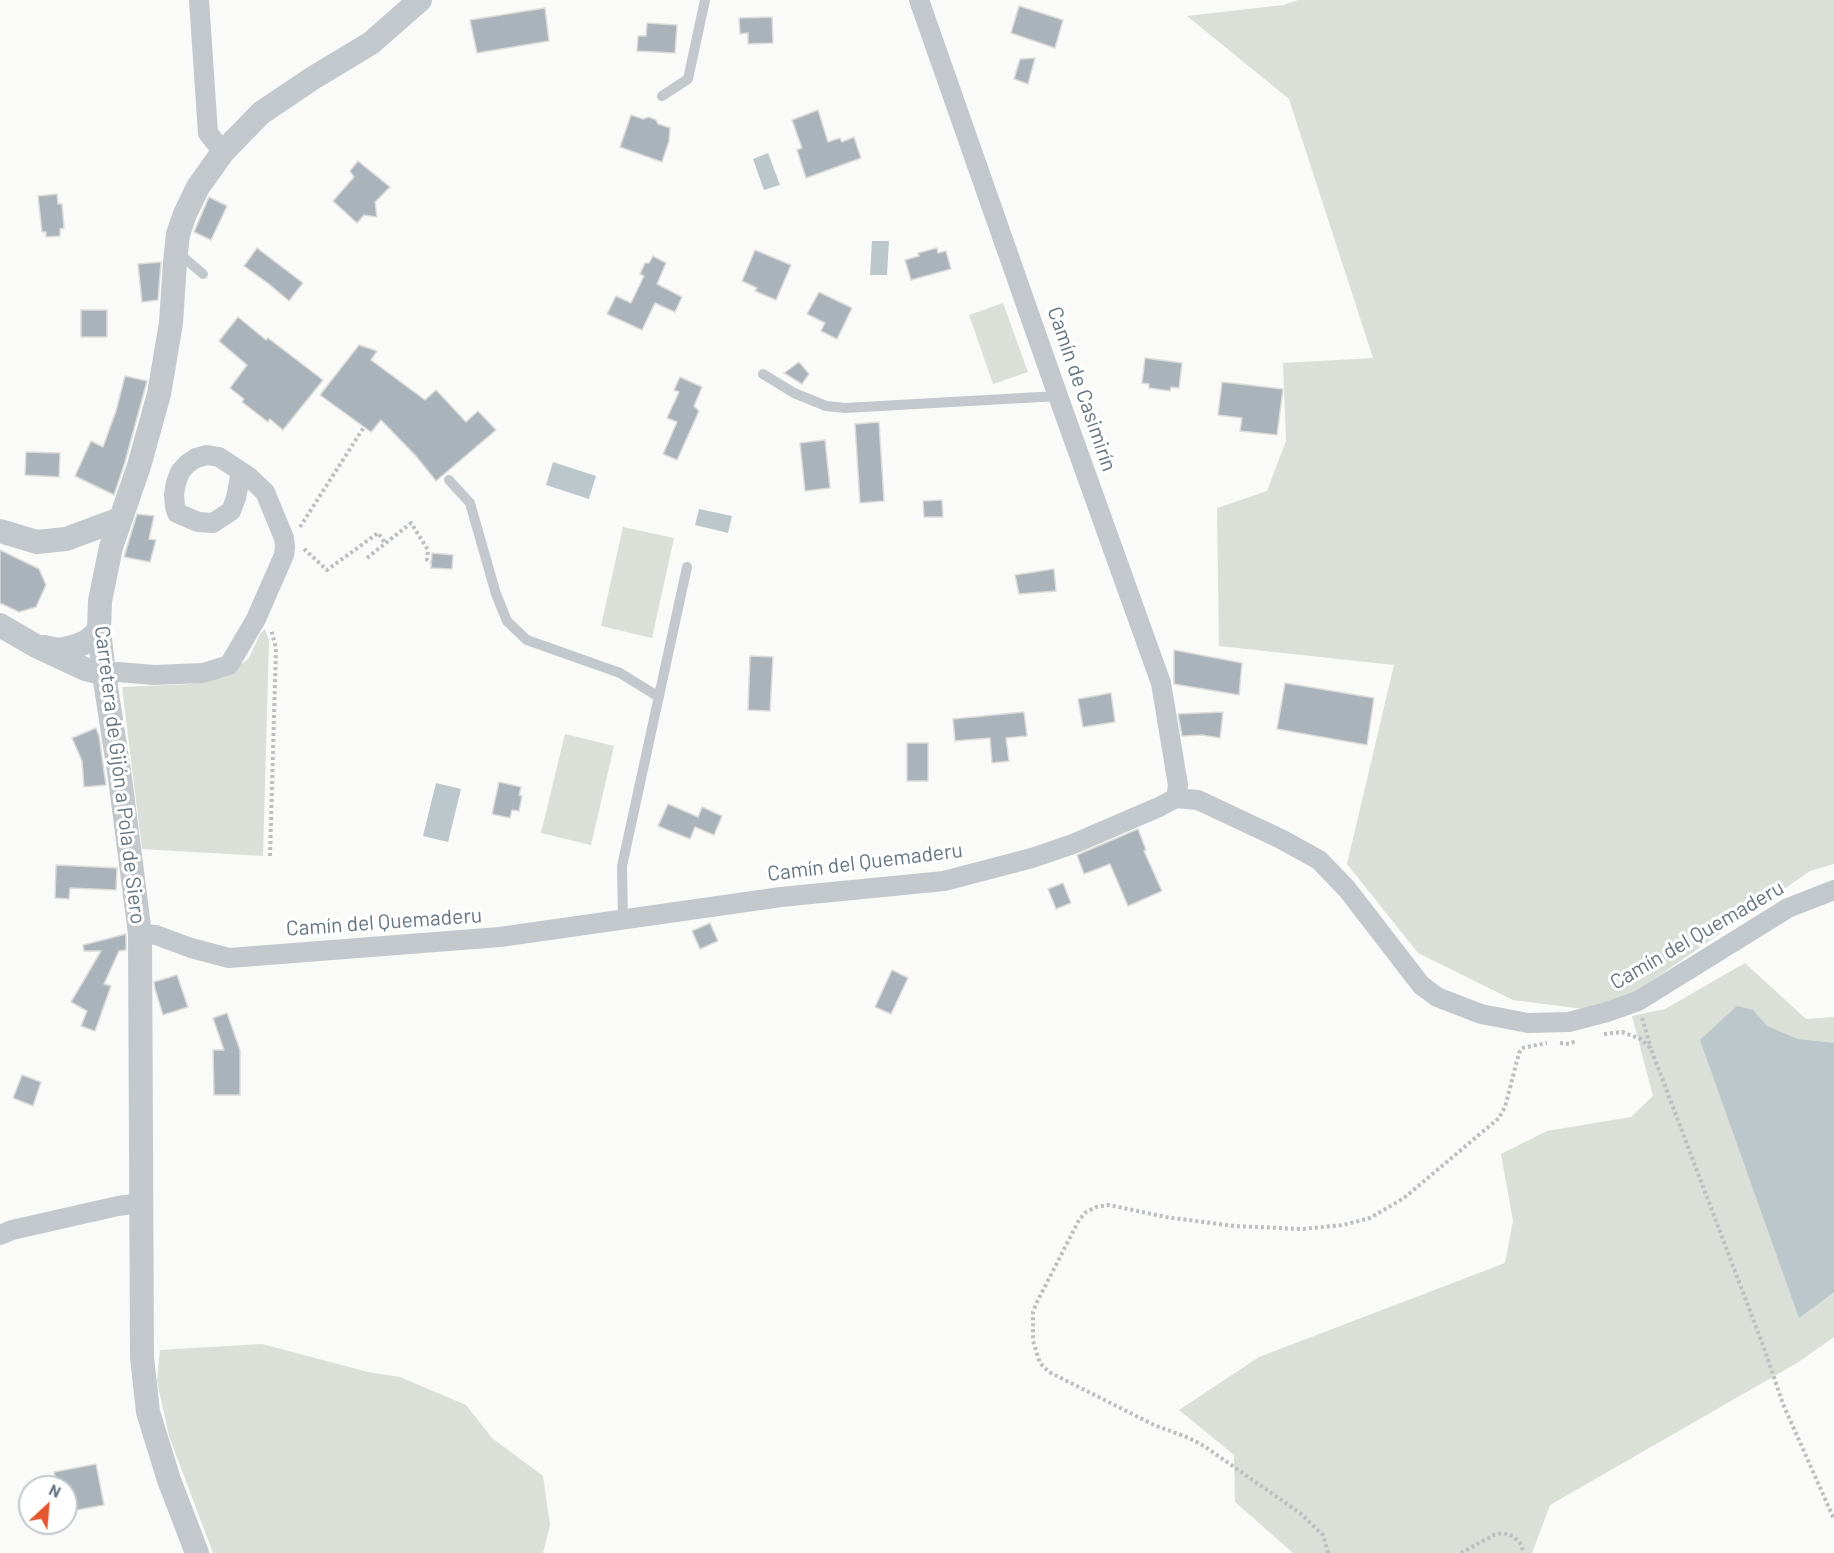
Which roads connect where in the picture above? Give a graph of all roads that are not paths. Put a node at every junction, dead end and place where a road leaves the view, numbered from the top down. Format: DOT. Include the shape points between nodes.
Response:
graph roads {
  1 [pos="199,0"];
  2 [pos="420,0"];
  3 [pos="705,0"];
  4 [pos="919,0"];
  5 [pos="662,96"];
  6 [pos="223,152"];
  7 [pos="176,251"];
  8 [pos="203,274"];
  9 [pos="763,374"];
  10 [pos="1058,396"];
  11 [pos="241,472"];
  12 [pos="449,480"];
  13 [pos="120,519"];
  14 [pos="95,529"];
  15 [pos="0,531"];
  16 [pos="111,547"];
  17 [pos="687,567"];
  18 [pos="0,625"];
  19 [pos="99,631"];
  20 [pos="36,646"];
  21 [pos="104,674"];
  22 [pos="659,697"];
  23 [pos="1176,798"];
  24 [pos="1834,890"];
  25 [pos="623,919"];
  26 [pos="140,934"];
  27 [pos="141,1203"];
  28 [pos="0,1235"];
  29 [pos="197,1553"];
  1 -- 6 [label="street" via="208,133"];
  2 -- 6 [label="street, Carretera de Gijón a Pola de Siero" via="371,43 261,113"];
  3 -- 5 [label="lane" via="687,79"];
  4 -- 10 [label="street, Camín de Casimirín"];
  6 -- 7 [label="street, Carretera de Gijón a Pola de Siero" via="198,187 185,214"];
  7 -- 8 [label="lane"];
  7 -- 13 [label="street, Carretera de Gijón a Pola de Siero" via="171,323 159,393"];
  9 -- 10 [label="lane" via="794,393 826,406 845,408"];
  10 -- 23 [label="street, Camín de Casimirín" via="1161,683 1178,785"];
  11 -- 21 [label="street" via="265,492 288,545 259,611 229,665 203,673"];
  12 -- 22 [label="lane" via="470,503 507,621 527,640 620,673"];
  13 -- 14 [label="street"];
  13 -- 16 [label="street, Carretera de Gijón a Pola de Siero"];
  14 -- 15 [label="street" via="37,542"];
  14 -- 16 [label="street"];
  16 -- 19 [label="street, Carretera de Gijón a Pola de Siero" via="100,601"];
  17 -- 22 [label="lane"];
  18 -- 20 [label="street"];
  19 -- 20 [label="street" via="86,642 60,650"];
  19 -- 21 [label="street, Carretera de Gijón a Pola de Siero"];
  20 -- 21 [label="street"];
  21 -- 26 [label="street, Carretera de Gijón a Pola de Siero"];
  22 -- 25 [label="lane" via="622,866"];
  23 -- 24 [label="street, Camín del Quemaderu" via="1198,800 1319,860 1347,889 1421,985 1437,997 1481,1014 1528,1023 1569,1022 1638,1001 1788,908"];
  23 -- 25 [label="street, Camín del Quemaderu" via="1073,844 944,881 781,897"];
  25 -- 26 [label="street, Camín del Quemaderu" via="501,937 230,958 156,935"];
  26 -- 27 [label="street, Carretera de Gijón a Pola de Siero"];
  27 -- 28 [label="street"];
  27 -- 29 [label="street, Carretera de Gijón a Pola de Siero" via="142,1357 148,1412"];
}
